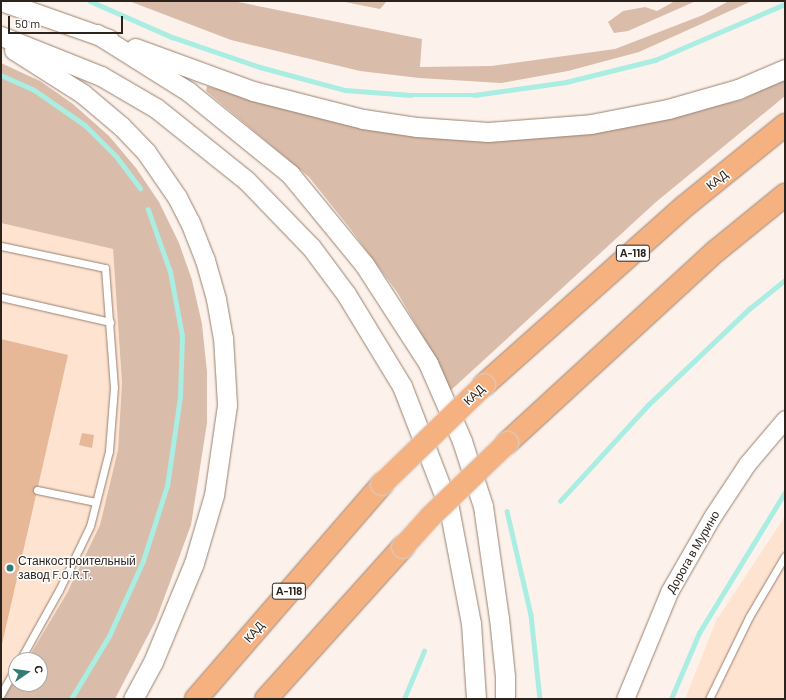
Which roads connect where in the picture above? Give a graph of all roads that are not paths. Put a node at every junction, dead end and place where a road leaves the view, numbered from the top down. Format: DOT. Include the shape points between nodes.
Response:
graph roads {
  1 [pos="1,1"];
  2 [pos="28,1"];
  3 [pos="67,24"];
  4 [pos="97,34"];
  5 [pos="1,36"];
  6 [pos="1,42"];
  7 [pos="785,69"];
  8 [pos="785,125"];
  9 [pos="785,195"];
  10 [pos="1,246"];
  11 [pos="1,297"];
  12 [pos="110,322"];
  13 [pos="785,419"];
  14 [pos="37,490"];
  15 [pos="96,502"];
  16 [pos="785,556"];
  17 [pos="24,652"];
  18 [pos="8,681"];
  19 [pos="1,694"];
  20 [pos="133,699"];
  21 [pos="196,699"];
  22 [pos="266,699"];
  23 [pos="476,699"];
  24 [pos="505,699"];
  25 [pos="625,699"];
  26 [pos="708,699"];
  1 -- 3 [label="main road"];
  2 -- 3 [label="main road"];
  3 -- 4 [label="main road"];
  4 -- 7 [label="main road" via="253,91 298,104 363,119 417,127 488,132 591,124 668,109 738,89"];
  4 -- 24 [label="main road" via="189,92 290,174 364,264 428,363 462,441 484,506 501,633"];
  5 -- 23 [label="main road" via="101,76 156,108 246,180 311,247 346,294 402,386 449,508 471,622"];
  6 -- 20 [label="main road" via="83,94 121,126 146,152 177,197 190,222 206,260 216,299 223,337 227,404 214,495 194,563 153,662"];
  8 -- 21 [label="highway, КАД / А-118, bridge" via="686,206 484,385 382,484"];
  9 -- 22 [label="highway, bridge" via="716,251 430,517"];
  10 -- 12 [label="lane" via="105,268"];
  11 -- 12 [label="lane"];
  12 -- 15 [label="lane" via="114,387 109,451"];
  13 -- 25 [label="street, Дорога в Мурино" via="747,464 712,517 669,592"];
  14 -- 15 [label="lane"];
  15 -- 17 [label="lane" via="90,526 80,547"];
  16 -- 26 [label="lane" via="749,616"];
  18 -- 19 [label="lane"];
}
